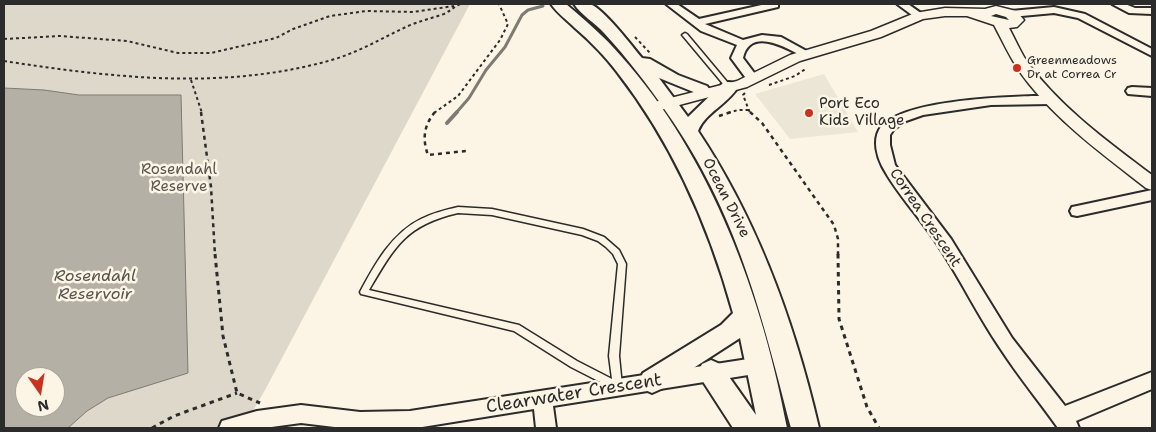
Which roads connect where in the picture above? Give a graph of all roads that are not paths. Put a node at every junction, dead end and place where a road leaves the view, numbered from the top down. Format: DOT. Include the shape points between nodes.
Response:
graph roads {
  1 [pos="558,4"];
  2 [pos="581,4"];
  3 [pos="671,4"];
  4 [pos="902,4"];
  5 [pos="1034,4"];
  6 [pos="1117,4"];
  7 [pos="774,5"];
  8 [pos="1046,12"];
  9 [pos="1152,12"];
  10 [pos="920,16"];
  11 [pos="1000,16"];
  12 [pos="696,24"];
  13 [pos="685,34"];
  14 [pos="744,44"];
  15 [pos="1152,53"];
  16 [pos="631,55"];
  17 [pos="806,61"];
  18 [pos="750,82"];
  19 [pos="727,85"];
  20 [pos="701,90"];
  21 [pos="1132,91"];
  22 [pos="1152,92"];
  23 [pos="1051,100"];
  24 [pos="660,103"];
  25 [pos="690,132"];
  26 [pos="1152,184"];
  27 [pos="1152,195"];
  28 [pos="1077,211"];
  29 [pos="747,315"];
  30 [pos="788,361"];
  31 [pos="761,365"];
  32 [pos="711,372"];
  33 [pos="1152,380"];
  34 [pos="652,381"];
  35 [pos="617,386"];
  36 [pos="543,398"];
  37 [pos="1065,423"];
  38 [pos="358,425"];
  39 [pos="228,428"];
  40 [pos="546,428"];
  41 [pos="749,428"];
  42 [pos="773,428"];
  43 [pos="805,428"];
  1 -- 24 [label="main road, Ocean Drive"];
  2 -- 16 [label="main road, Ocean Drive" via="607,26"];
  3 -- 12 [label="street"];
  4 -- 10 [label="street"];
  5 -- 8 [label="street"];
  6 -- 9 [label="street" via="1133,11"];
  7 -- 12 [label="street"];
  8 -- 11 [label="street"];
  8 -- 15 [label="street" via="1063,12 1091,19"];
  10 -- 11 [label="street" via="936,12"];
  10 -- 17 [label="street"];
  11 -- 23 [label="street" via="1020,62"];
  12 -- 14 [label="street"];
  13 -- 19 [label="lane"];
  14 -- 17 [label="street" via="774,39 786,43"];
  14 -- 18 [label="street" via="737,58"];
  16 -- 20 [label="main road" via="672,79"];
  16 -- 24 [label="main road, Ocean Drive"];
  17 -- 18 [label="street"];
  18 -- 19 [label="street"];
  19 -- 20 [label="street"];
  19 -- 24 [label="street"];
  19 -- 25 [label="main road" via="726,92 693,122"];
  20 -- 24 [label="street"];
  21 -- 22 [label="street"];
  23 -- 26 [label="street"];
  23 -- 37 [label="street, Correa Crescent" via="963,105 900,119 888,127 883,153 945,243 1006,343"];
  24 -- 25 [label="main road, Ocean Drive"];
  24 -- 29 [label="main road, Ocean Drive" via="705,200"];
  25 -- 30 [label="main road, Ocean Drive" via="750,246"];
  27 -- 28 [label="street"];
  29 -- 31 [label="main road, Ocean Drive"];
  29 -- 34 [label="main road" via="730,332"];
  30 -- 31 [label="main road, Clearwater Crescent"];
  30 -- 43 [label="main road, Ocean Drive"];
  31 -- 32 [label="street, Clearwater Crescent"];
  31 -- 42 [label="main road, Ocean Drive"];
  32 -- 34 [label="street, Clearwater Crescent"];
  32 -- 41 [label="main road"];
  33 -- 37 [label="street"];
  34 -- 35 [label="street, Clearwater Crescent"];
  35 -- 35 [label="lane" via="614,356 622,264 616,252 601,239 583,232 481,211 458,210 436,215 416,223 396,240 364,292 506,325"];
  35 -- 36 [label="street, Clearwater Crescent"];
  36 -- 38 [label="street, Clearwater Crescent" via="410,420"];
  36 -- 40 [label="street"];
  38 -- 39 [label="street, Clearwater Crescent" via="301,414"];
}
